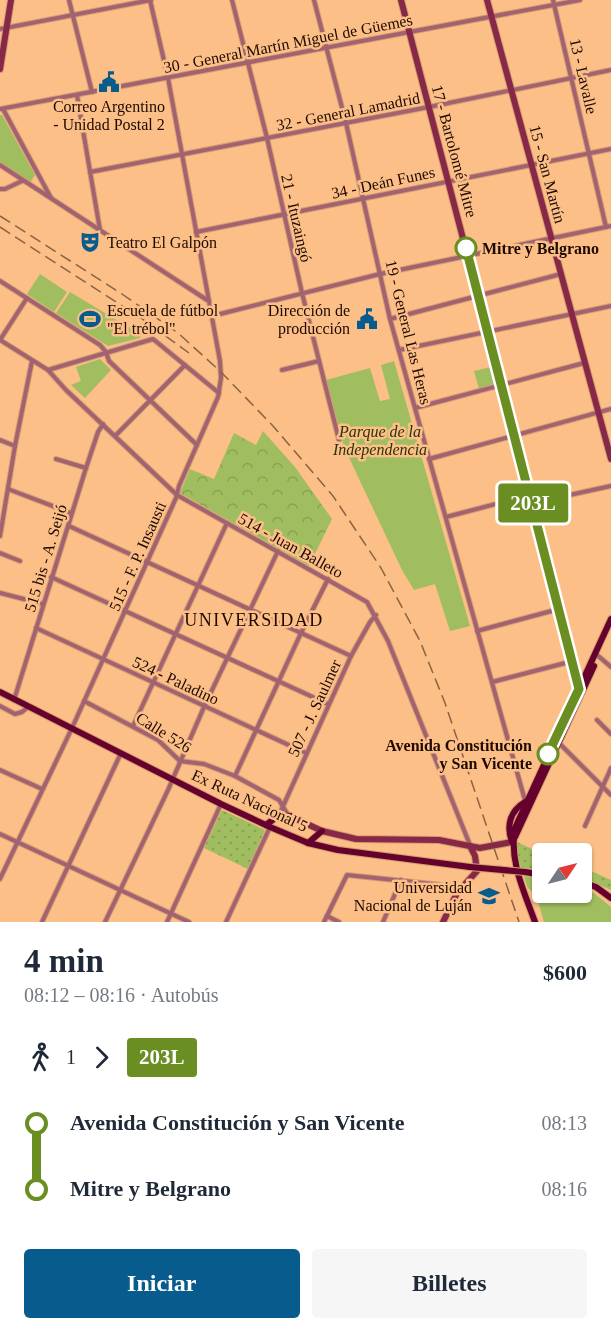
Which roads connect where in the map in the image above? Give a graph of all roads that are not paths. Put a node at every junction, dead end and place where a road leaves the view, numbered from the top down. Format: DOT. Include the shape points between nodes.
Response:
graph roads {
  1 [pos="11,0"];
  2 [pos="69,0"];
  3 [pos="150,0"];
  4 [pos="232,0"];
  5 [pos="314,0"];
  6 [pos="401,0"];
  7 [pos="487,0"];
  8 [pos="580,0"];
  9 [pos="554,3"];
  10 [pos="73,15"];
  11 [pos="492,17"];
  12 [pos="3,28"];
  13 [pos="410,32"];
  14 [pos="327,48"];
  15 [pos="247,63"];
  16 [pos="0,69"];
  17 [pos="611,70"];
  18 [pos="168,78"];
  19 [pos="572,79"];
  20 [pos="512,90"];
  21 [pos="92,92"];
  22 [pos="77,95"];
  23 [pos="429,107"];
  24 [pos="2,109"];
  25 [pos="346,123"];
  26 [pos="267,138"];
  27 [pos="611,149"];
  28 [pos="589,153"];
  29 [pos="182,154"];
  30 [pos="0,165"];
  31 [pos="532,165"];
  32 [pos="90,172"];
  33 [pos="448,180"];
  34 [pos="23,181"];
  35 [pos="0,189"];
  36 [pos="364,198"];
  37 [pos="52,200"];
  38 [pos="285,214"];
  39 [pos="609,227"];
  40 [pos="100,231"];
  41 [pos="196,232"];
  42 [pos="552,237"];
  43 [pos="467,255"];
  44 [pos="380,274"];
  45 [pos="561,274"];
  46 [pos="0,281"];
  47 [pos="302,294"];
  48 [pos="478,296"];
  49 [pos="27,298"];
  50 [pos="208,300"];
  51 [pos="611,306"];
  52 [pos="572,314"];
  53 [pos="212,316"];
  54 [pos="390,320"];
  55 [pos="487,331"];
  56 [pos="0,340"];
  57 [pos="399,350"];
  58 [pos="106,352"];
  59 [pos="319,360"];
  60 [pos="32,361"];
  61 [pos="584,363"];
  62 [pos="185,365"];
  63 [pos="48,370"];
  64 [pos="282,370"];
  65 [pos="501,386"];
  66 [pos="219,393"];
  67 [pos="150,401"];
  68 [pos="415,408"];
  69 [pos="611,409"];
  70 [pos="599,412"];
  71 [pos="103,424"];
  72 [pos="515,435"];
  73 [pos="115,436"];
  74 [pos="0,440"];
  75 [pos="339,440"];
  76 [pos="197,445"];
  77 [pos="15,446"];
  78 [pos="56,459"];
  79 [pos="429,459"];
  80 [pos="611,459"];
  81 [pos="86,468"];
  82 [pos="611,486"];
  83 [pos="8,489"];
  84 [pos="177,495"];
  85 [pos="530,495"];
  86 [pos="532,503"];
  87 [pos="71,513"];
  88 [pos="446,517"];
  89 [pos="1,521"];
  90 [pos="227,523"];
  91 [pos="69,526"];
  92 [pos="0,536"];
  93 [pos="278,551"];
  94 [pos="0,553"];
  95 [pos="20,561"];
  96 [pos="147,562"];
  97 [pos="51,577"];
  98 [pos="328,579"];
  99 [pos="198,586"];
  100 [pos="0,593"];
  101 [pos="43,604"];
  102 [pos="560,609"];
  103 [pos="250,610"];
  104 [pos="125,612"];
  105 [pos="376,615"];
  106 [pos="611,619"];
  107 [pos="36,628"];
  108 [pos="611,629"];
  109 [pos="477,631"];
  110 [pos="301,633"];
  111 [pos="176,635"];
  112 [pos="597,655"];
  113 [pos="351,656"];
  114 [pos="227,658"];
  115 [pos="103,660"];
  116 [pos="573,661"];
  117 [pos="611,668"];
  118 [pos="278,682"];
  119 [pos="492,682"];
  120 [pos="154,684"];
  121 [pos="581,690"];
  122 [pos="0,692"];
  123 [pos="14,700"];
  124 [pos="84,701"];
  125 [pos="328,704"];
  126 [pos="0,706"];
  127 [pos="28,707"];
  128 [pos="204,707"];
  129 [pos="597,720"];
  130 [pos="133,726"];
  131 [pos="72,728"];
  132 [pos="255,729"];
  133 [pos="611,734"];
  134 [pos="557,742"];
  135 [pos="121,753"];
  136 [pos="306,753"];
  137 [pos="180,760"];
  138 [pos="611,768"];
  139 [pos="0,770"];
  140 [pos="235,776"];
  141 [pos="173,779"];
  142 [pos="603,787"];
  143 [pos="42,789"];
  144 [pos="611,795"];
  145 [pos="222,804"];
  146 [pos="526,804"];
  147 [pos="282,806"];
  148 [pos="279,815"];
  149 [pos="290,816"];
  150 [pos="268,826"];
  151 [pos="585,826"];
  152 [pos="322,831"];
  153 [pos="0,834"];
  154 [pos="18,842"];
  155 [pos="512,842"];
  156 [pos="308,843"];
  157 [pos="470,846"];
  158 [pos="67,866"];
  159 [pos="473,869"];
  160 [pos="532,873"];
  161 [pos="0,879"];
  162 [pos="401,880"];
  163 [pos="592,886"];
  164 [pos="461,888"];
  165 [pos="120,890"];
  166 [pos="611,898"];
  167 [pos="171,914"];
  168 [pos="327,916"];
  169 [pos="42,922"];
  170 [pos="105,922"];
  171 [pos="167,922"];
  172 [pos="189,922"];
  173 [pos="226,922"];
  174 [pos="324,922"];
  175 [pos="339,922"];
  176 [pos="383,922"];
  177 [pos="443,922"];
  178 [pos="535,922"];
  1 -- 12 [label="street"];
  2 -- 10 [label="street"];
  3 -- 10 [label="street"];
  3 -- 18 [label="street"];
  4 -- 15 [label="street, 21 - Ituzaingó"];
  5 -- 14 [label="street, 19 - General Las Heras"];
  6 -- 13 [label="street, 17 - Bartolomé Mitre"];
  7 -- 11 [label="street, 15 - San Martín"];
  8 -- 9 [label="street, 30 - General Martín Miguel de Güemes"];
  9 -- 11 [label="street, 30 - General Martín Miguel de Güemes"];
  9 -- 19 [label="street, 13 - Lavalle"];
  10 -- 12 [label="street"];
  10 -- 21 [label="street"];
  11 -- 13 [label="street, 30 - General Martín Miguel de Güemes"];
  11 -- 20 [label="street, 15 - San Martín"];
  12 -- 16 [label="street"];
  13 -- 14 [label="street, 30 - General Martín Miguel de Güemes"];
  13 -- 23 [label="street, 17 - Bartolomé Mitre"];
  14 -- 15 [label="street, 30 - General Martín Miguel de Güemes"];
  14 -- 25 [label="street, 19 - General Las Heras"];
  15 -- 18 [label="street, 30 - General Martín Miguel de Güemes"];
  15 -- 26 [label="street, 21 - Ituzaingó"];
  17 -- 19 [label="street, 32 - General Lamadrid"];
  18 -- 21 [label="street, 30 - General Martín Miguel de Güemes"];
  18 -- 29 [label="street"];
  19 -- 20 [label="street, 32 - General Lamadrid"];
  19 -- 28 [label="street, 13 - Lavalle"];
  20 -- 23 [label="street, 32 - General Lamadrid"];
  20 -- 31 [label="street, 15 - San Martín"];
  21 -- 22 [label="street, 30 - General Martín Miguel de Güemes"];
  22 -- 24 [label="street, 30 - General Martín Miguel de Güemes"];
  22 -- 32 [label="street"];
  23 -- 25 [label="street, 32 - General Lamadrid"];
  23 -- 33 [label="street, 17 - Bartolomé Mitre"];
  24 -- 37 [label="street"];
  25 -- 26 [label="street, 32 - General Lamadrid"];
  25 -- 36 [label="street, 19 - General Las Heras"];
  26 -- 29 [label="street, 32 - General Lamadrid"];
  26 -- 38 [label="street, 21 - Ituzaingó"];
  27 -- 28 [label="street, 34 - Deán Funes"];
  28 -- 31 [label="street, 34 - Deán Funes"];
  28 -- 39 [label="street, 13 - Lavalle"];
  29 -- 32 [label="street, 32 - General Lamadrid"];
  29 -- 41 [label="street"];
  30 -- 34 [label="street"];
  31 -- 33 [label="street, 34 - Deán Funes"];
  31 -- 42 [label="street, 15 - San Martín"];
  32 -- 40 [label="street"];
  33 -- 36 [label="street, 34 - Deán Funes"];
  33 -- 43 [label="street, 17 - Bartolomé Mitre"];
  34 -- 35 [label="street"];
  34 -- 37 [label="street"];
  36 -- 38 [label="street, 34 - Deán Funes"];
  36 -- 44 [label="street, 19 - General Las Heras"];
  37 -- 40 [label="street"];
  38 -- 41 [label="street, 34 - Deán Funes"];
  38 -- 47 [label="street, 21 - Ituzaingó"];
  39 -- 42 [label="street"];
  40 -- 50 [label="street"];
  41 -- 50 [label="street"];
  42 -- 43 [label="street"];
  42 -- 45 [label="street, 15 - San Martín"];
  43 -- 44 [label="street"];
  43 -- 48 [label="street, 17 - Bartolomé Mitre"];
  44 -- 47 [label="street"];
  44 -- 54 [label="street, 19 - General Las Heras"];
  45 -- 48 [label="street"];
  45 -- 52 [label="street, 15 - San Martín"];
  46 -- 49 [label="street"];
  47 -- 53 [label="street"];
  47 -- 59 [label="street, 21 - Ituzaingó"];
  48 -- 54 [label="street"];
  48 -- 55 [label="street, 17 - Bartolomé Mitre"];
  49 -- 56 [label="street"];
  49 -- 58 [label="street"];
  50 -- 53 [label="street"];
  51 -- 52 [label="street"];
  52 -- 55 [label="street"];
  52 -- 61 [label="street, 15 - San Martín"];
  53 -- 66 [label="street" via="219,353"];
  54 -- 57 [label="street, 19 - General Las Heras"];
  55 -- 57 [label="street"];
  55 -- 65 [label="street, 17 - Bartolomé Mitre"];
  56 -- 60 [label="street, 514 - Juan Balleto"];
  57 -- 68 [label="street, 19 - General Las Heras"];
  58 -- 62 [label="street" via="150,339"];
  58 -- 63 [label="street"];
  58 -- 67 [label="street" via="109,361"];
  59 -- 64 [label="street"];
  59 -- 75 [label="street, 21 - Ituzaingó"];
  60 -- 63 [label="street, 514 - Juan Balleto"];
  60 -- 77 [label="street"];
  61 -- 65 [label="street"];
  61 -- 70 [label="street, 15 - San Martín"];
  62 -- 66 [label="street"];
  62 -- 67 [label="street"];
  63 -- 71 [label="street, 514 - Juan Balleto"];
  65 -- 68 [label="street"];
  65 -- 72 [label="street, 17 - Bartolomé Mitre"];
  66 -- 76 [label="street, 515 - F. P. Insausti"];
  67 -- 73 [label="street"];
  67 -- 76 [label="street"];
  68 -- 79 [label="street, 19 - General Las Heras"];
  69 -- 70 [label="street"];
  70 -- 72 [label="street"];
  70 -- 80 [label="street, 15 - San Martín"];
  71 -- 73 [label="street, 514 - Juan Balleto"];
  71 -- 81 [label="street, 515 bis - A. Seijó"];
  72 -- 79 [label="street"];
  72 -- 85 [label="street, 17 - Bartolomé Mitre"];
  73 -- 84 [label="street, 514 - Juan Balleto"];
  74 -- 77 [label="street"];
  76 -- 84 [label="street, 515 - F. P. Insausti"];
  77 -- 83 [label="street"];
  78 -- 81 [label="street"];
  79 -- 88 [label="street, 19 - General Las Heras"];
  81 -- 87 [label="street, 515 bis - A. Seijó"];
  82 -- 86 [label="street"];
  83 -- 87 [label="street"];
  83 -- 89 [label="street"];
  84 -- 90 [label="street, 514 - Juan Balleto"];
  84 -- 96 [label="street, 515 - F. P. Insausti"];
  85 -- 86 [label="street, 17 - Bartolomé Mitre"];
  85 -- 88 [label="street"];
  86 -- 102 [label="street, 17 - Bartolomé Mitre"];
  87 -- 91 [label="street, 515 bis - A. Seijó"];
  88 -- 109 [label="street, 19 - General Las Heras"];
  89 -- 92 [label="street"];
  90 -- 93 [label="street, 514 - Juan Balleto"];
  90 -- 99 [label="street"];
  91 -- 96 [label="street"];
  91 -- 97 [label="street, 515 bis - A. Seijó"];
  93 -- 98 [label="street, 514 - Juan Balleto"];
  93 -- 103 [label="street"];
  94 -- 95 [label="street"];
  96 -- 99 [label="street"];
  96 -- 104 [label="street, 515 - F. P. Insausti"];
  97 -- 101 [label="street, 515 bis - A. Seijó"];
  97 -- 104 [label="street"];
  98 -- 105 [label="street, 514 - Juan Balleto" via="364,599"];
  98 -- 110 [label="street"];
  99 -- 103 [label="street"];
  99 -- 111 [label="street"];
  100 -- 101 [label="street"];
  101 -- 107 [label="street, 515 bis - A. Seijó"];
  102 -- 109 [label="street"];
  102 -- 116 [label="street, 17 - Bartolomé Mitre"];
  103 -- 110 [label="street"];
  103 -- 114 [label="street"];
  104 -- 111 [label="street"];
  104 -- 115 [label="street, 515 - F. P. Insausti"];
  105 -- 113 [label="street, 507 - J. Saulmer"];
  105 -- 157 [label="street, 514 - Juan Balleto"];
  106 -- 112 [label="main road"];
  107 -- 115 [label="street, 524 - Paladino"];
  107 -- 123 [label="street, 515 bis - A. Seijó"];
  108 -- 112 [label="main road"];
  109 -- 119 [label="street, 19 - General Las Heras"];
  110 -- 113 [label="street"];
  110 -- 118 [label="street"];
  111 -- 114 [label="street"];
  111 -- 120 [label="street"];
  112 -- 117 [label="street"];
  112 -- 121 [label="main road"];
  113 -- 125 [label="street, 507 - J. Saulmer"];
  114 -- 118 [label="street"];
  114 -- 128 [label="street"];
  115 -- 120 [label="street, 524 - Paladino"];
  115 -- 124 [label="street, 515 - F. P. Insausti"];
  116 -- 119 [label="street"];
  116 -- 121 [label="street, 17 - Bartolomé Mitre"];
  118 -- 125 [label="street"];
  118 -- 132 [label="street"];
  119 -- 146 [label="street, 19 - General Las Heras"];
  120 -- 128 [label="street, 524 - Paladino"];
  120 -- 130 [label="street"];
  121 -- 134 [label="main road"];
  122 -- 123 [label="main road, Ex Ruta Nacional 5"];
  123 -- 127 [label="main road, Ex Ruta Nacional 5"];
  124 -- 130 [label="street, Calle 526"];
  124 -- 131 [label="street, 515 - F. P. Insausti"];
  125 -- 136 [label="street, 507 - J. Saulmer"];
  126 -- 127 [label="street" via="15,714"];
  127 -- 131 [label="main road, Ex Ruta Nacional 5"];
  128 -- 132 [label="street, 524 - Paladino"];
  128 -- 137 [label="street"];
  129 -- 133 [label="street"];
  130 -- 137 [label="street, Calle 526" via="158,740"];
  131 -- 135 [label="main road, Ex Ruta Nacional 5"];
  131 -- 143 [label="street, 515 - F. P. Insausti"];
  132 -- 136 [label="street, 524 - Paladino"];
  132 -- 140 [label="street"];
  134 -- 142 [label="street"];
  134 -- 146 [label="main road"];
  135 -- 141 [label="main road, Ex Ruta Nacional 5"];
  135 -- 158 [label="street"];
  136 -- 147 [label="street, 507 - J. Saulmer"];
  137 -- 140 [label="street, Calle 526"];
  137 -- 141 [label="street"];
  138 -- 142 [label="street"];
  139 -- 143 [label="street"];
  140 -- 147 [label="street, Calle 526" via="279,800"];
  141 -- 145 [label="main road, Ex Ruta Nacional 5"];
  141 -- 165 [label="street"];
  142 -- 144 [label="street"];
  142 -- 151 [label="street"];
  143 -- 154 [label="street, 515 - F. P. Insausti"];
  145 -- 150 [label="main road, Ex Ruta Nacional 5"];
  145 -- 167 [label="street"];
  146 -- 155 [label="main road"];
  146 -- 155 [label="main road" via="517,807 510,821 508,832"];
  147 -- 148 [label="street, 507 - J. Saulmer"];
  147 -- 149 [label="street, Calle 526"];
  148 -- 149 [label="main road"];
  148 -- 150 [label="main road"];
  149 -- 152 [label="street"];
  150 -- 156 [label="main road, Ex Ruta Nacional 5"];
  150 -- 173 [label="street"];
  152 -- 156 [label="main road"];
  152 -- 157 [label="street" via="356,839 439,840"];
  153 -- 154 [label="street"];
  154 -- 158 [label="street"];
  154 -- 161 [label="street, 515 - F. P. Insausti"];
  155 -- 157 [label="street" via="488,848"];
  155 -- 178 [label="main road"];
  156 -- 159 [label="main road, Ex Ruta Nacional 5"];
  157 -- 159 [label="street" via="475,856"];
  158 -- 165 [label="street"];
  158 -- 169 [label="street"];
  159 -- 160 [label="main road, Ex Ruta Nacional 5, bridge"];
  159 -- 164 [label="street"];
  162 -- 164 [label="street"];
  162 -- 168 [label="street" via="346,875"];
  162 -- 176 [label="street"];
  163 -- 166 [label="main road"];
  164 -- 177 [label="street"];
  165 -- 167 [label="street"];
  165 -- 170 [label="street"];
  167 -- 171 [label="street"];
  167 -- 172 [label="street"];
  168 -- 174 [label="street"];
  168 -- 175 [label="street"];
}
